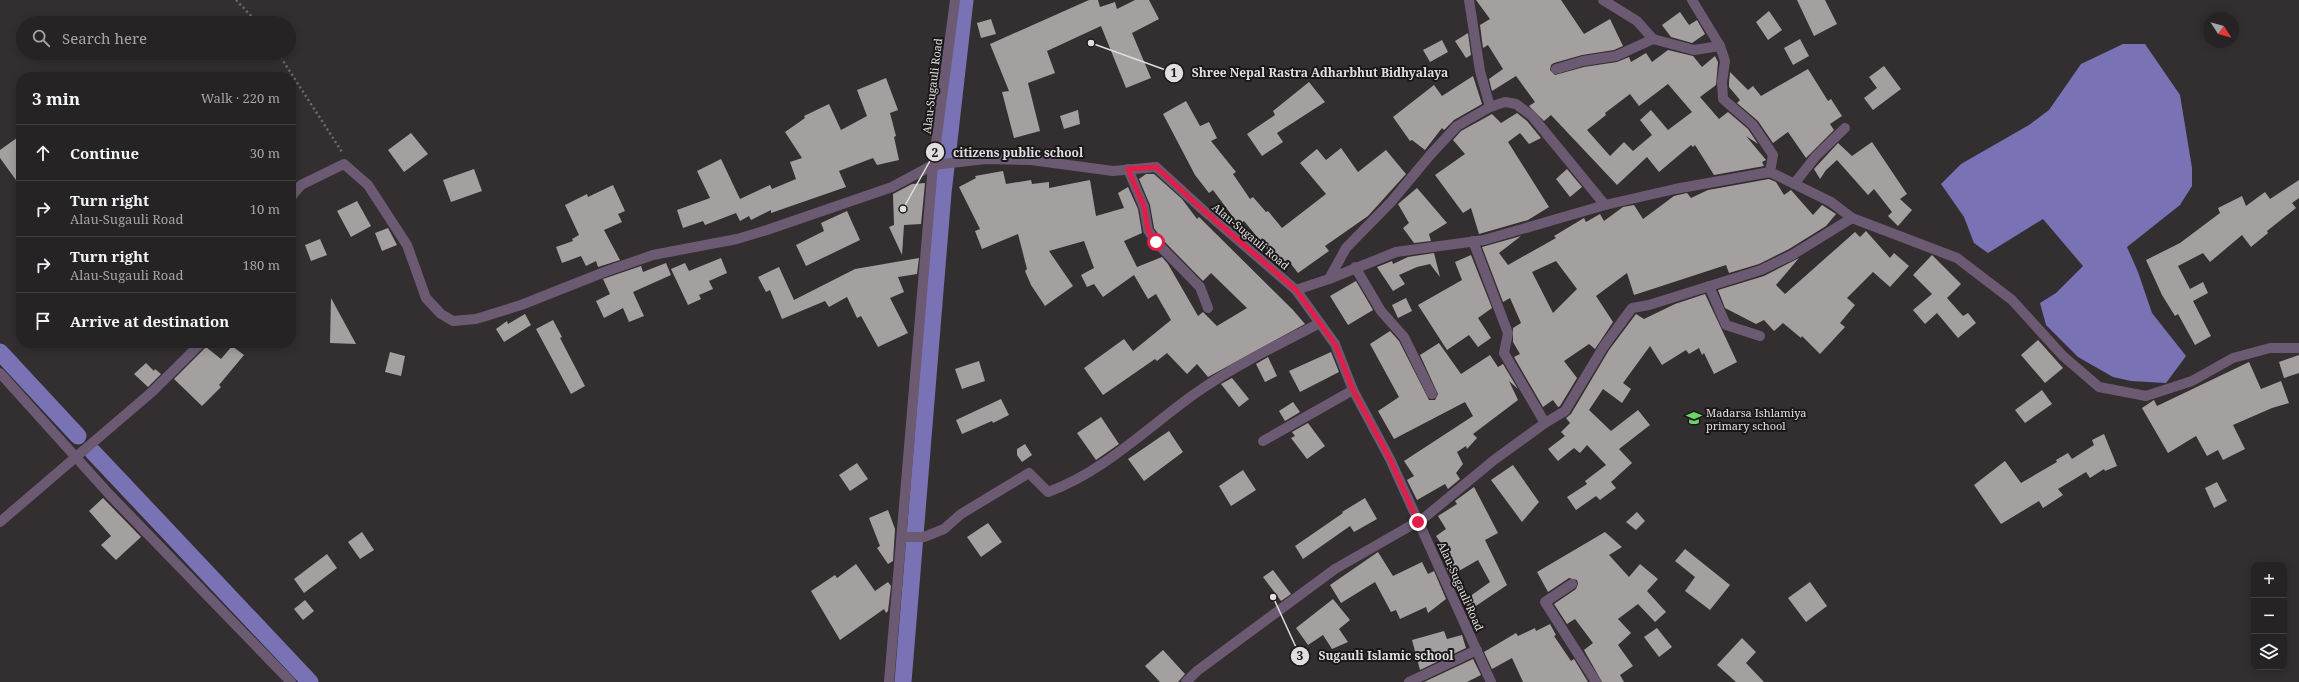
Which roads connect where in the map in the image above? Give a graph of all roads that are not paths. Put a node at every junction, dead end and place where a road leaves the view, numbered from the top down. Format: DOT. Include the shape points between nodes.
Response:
graph roads {
  1 [pos="955,0"];
  2 [pos="1469,0"];
  3 [pos="1603,0"];
  4 [pos="1692,0"];
  5 [pos="1653,39"];
  6 [pos="1720,46"];
  7 [pos="1556,70"];
  8 [pos="1490,107"];
  9 [pos="1845,128"];
  10 [pos="942,164"];
  11 [pos="1128,169"];
  12 [pos="1770,172"];
  13 [pos="1794,184"];
  14 [pos="296,191"];
  15 [pos="1604,205"];
  16 [pos="1852,218"];
  17 [pos="1473,241"];
  18 [pos="1355,267"];
  19 [pos="1329,279"];
  20 [pos="1709,286"];
  21 [pos="1296,290"];
  22 [pos="1208,308"];
  23 [pos="1320,323"];
  24 [pos="1760,336"];
  25 [pos="196,348"];
  26 [pos="2299,348"];
  27 [pos="0,373"];
  28 [pos="1353,390"];
  29 [pos="1432,394"];
  30 [pos="1545,423"];
  31 [pos="1263,441"];
  32 [pos="75,456"];
  33 [pos="0,522"];
  34 [pos="1418,522"];
  35 [pos="902,537"];
  36 [pos="1572,584"];
  37 [pos="1477,650"];
  38 [pos="291,682"];
  39 [pos="889,682"];
  40 [pos="1186,682"];
  41 [pos="1409,682"];
  42 [pos="1491,682"];
  43 [pos="1596,682"];
  1 -- 10 [label="street, Alau-Sugauli Road"];
  2 -- 8 [label="street" via="1480,71"];
  3 -- 5 [label="street" via="1637,21"];
  4 -- 6 [label="street"];
  5 -- 6 [label="street" via="1694,50"];
  5 -- 7 [label="street" via="1616,56 1583,61"];
  6 -- 12 [label="street" via="1725,61 1723,99 1753,125 1773,154"];
  8 -- 15 [label="street" via="1505,102 1516,104 1532,116"];
  8 -- 19 [label="street" via="1457,126 1391,202 1346,248"];
  9 -- 13 [label="street" via="1816,156"];
  10 -- 11 [label="street, Alau-Sugauli Road" via="986,159 1031,160 1113,172"];
  10 -- 14 [label="street" via="892,187 766,230 737,239 653,256 521,305 476,319 453,321 441,314 426,298 407,245 368,185 344,164 301,185"];
  10 -- 35 [label="street"];
  11 -- 21 [label="street, Alau-Sugauli Road" via="1156,167"];
  11 -- 22 [label="street" via="1144,207 1148,230 1156,242 1200,287"];
  12 -- 13 [label="street"];
  12 -- 15 [label="street" via="1675,188"];
  13 -- 16 [label="street" via="1831,202"];
  15 -- 17 [label="street"];
  16 -- 20 [label="street" via="1792,255 1761,270"];
  16 -- 26 [label="street" via="1956,258 2012,300 2063,356 2099,387 2146,396 2192,381 2233,358 2270,348"];
  17 -- 18 [label="street" via="1396,252"];
  17 -- 30 [label="street" via="1508,332 1504,353"];
  18 -- 19 [label="street"];
  18 -- 29 [label="street" via="1381,311 1404,337"];
  19 -- 21 [label="street"];
  20 -- 24 [label="street" via="1726,325"];
  20 -- 30 [label="street" via="1632,308 1604,346 1565,411"];
  21 -- 23 [label="street, Alau-Sugauli Road"];
  23 -- 28 [label="street, Alau-Sugauli Road" via="1335,344"];
  23 -- 35 [label="street" via="1262,353 1195,394 1088,474 1068,485 1048,492 1029,473 961,514 944,529 924,537"];
  25 -- 32 [label="street" via="153,391"];
  27 -- 32 [label="street"];
  28 -- 31 [label="street"];
  28 -- 34 [label="street, Alau-Sugauli Road" via="1390,459"];
  30 -- 34 [label="street" via="1494,460"];
  32 -- 33 [label="street"];
  32 -- 38 [label="street"];
  34 -- 37 [label="street, Alau-Sugauli Road"];
  34 -- 40 [label="street" via="1335,568 1197,671"];
  35 -- 39 [label="street"];
  36 -- 43 [label="street" via="1545,602"];
  37 -- 41 [label="street"];
  37 -- 42 [label="street, Alau-Sugauli Road"];
}
